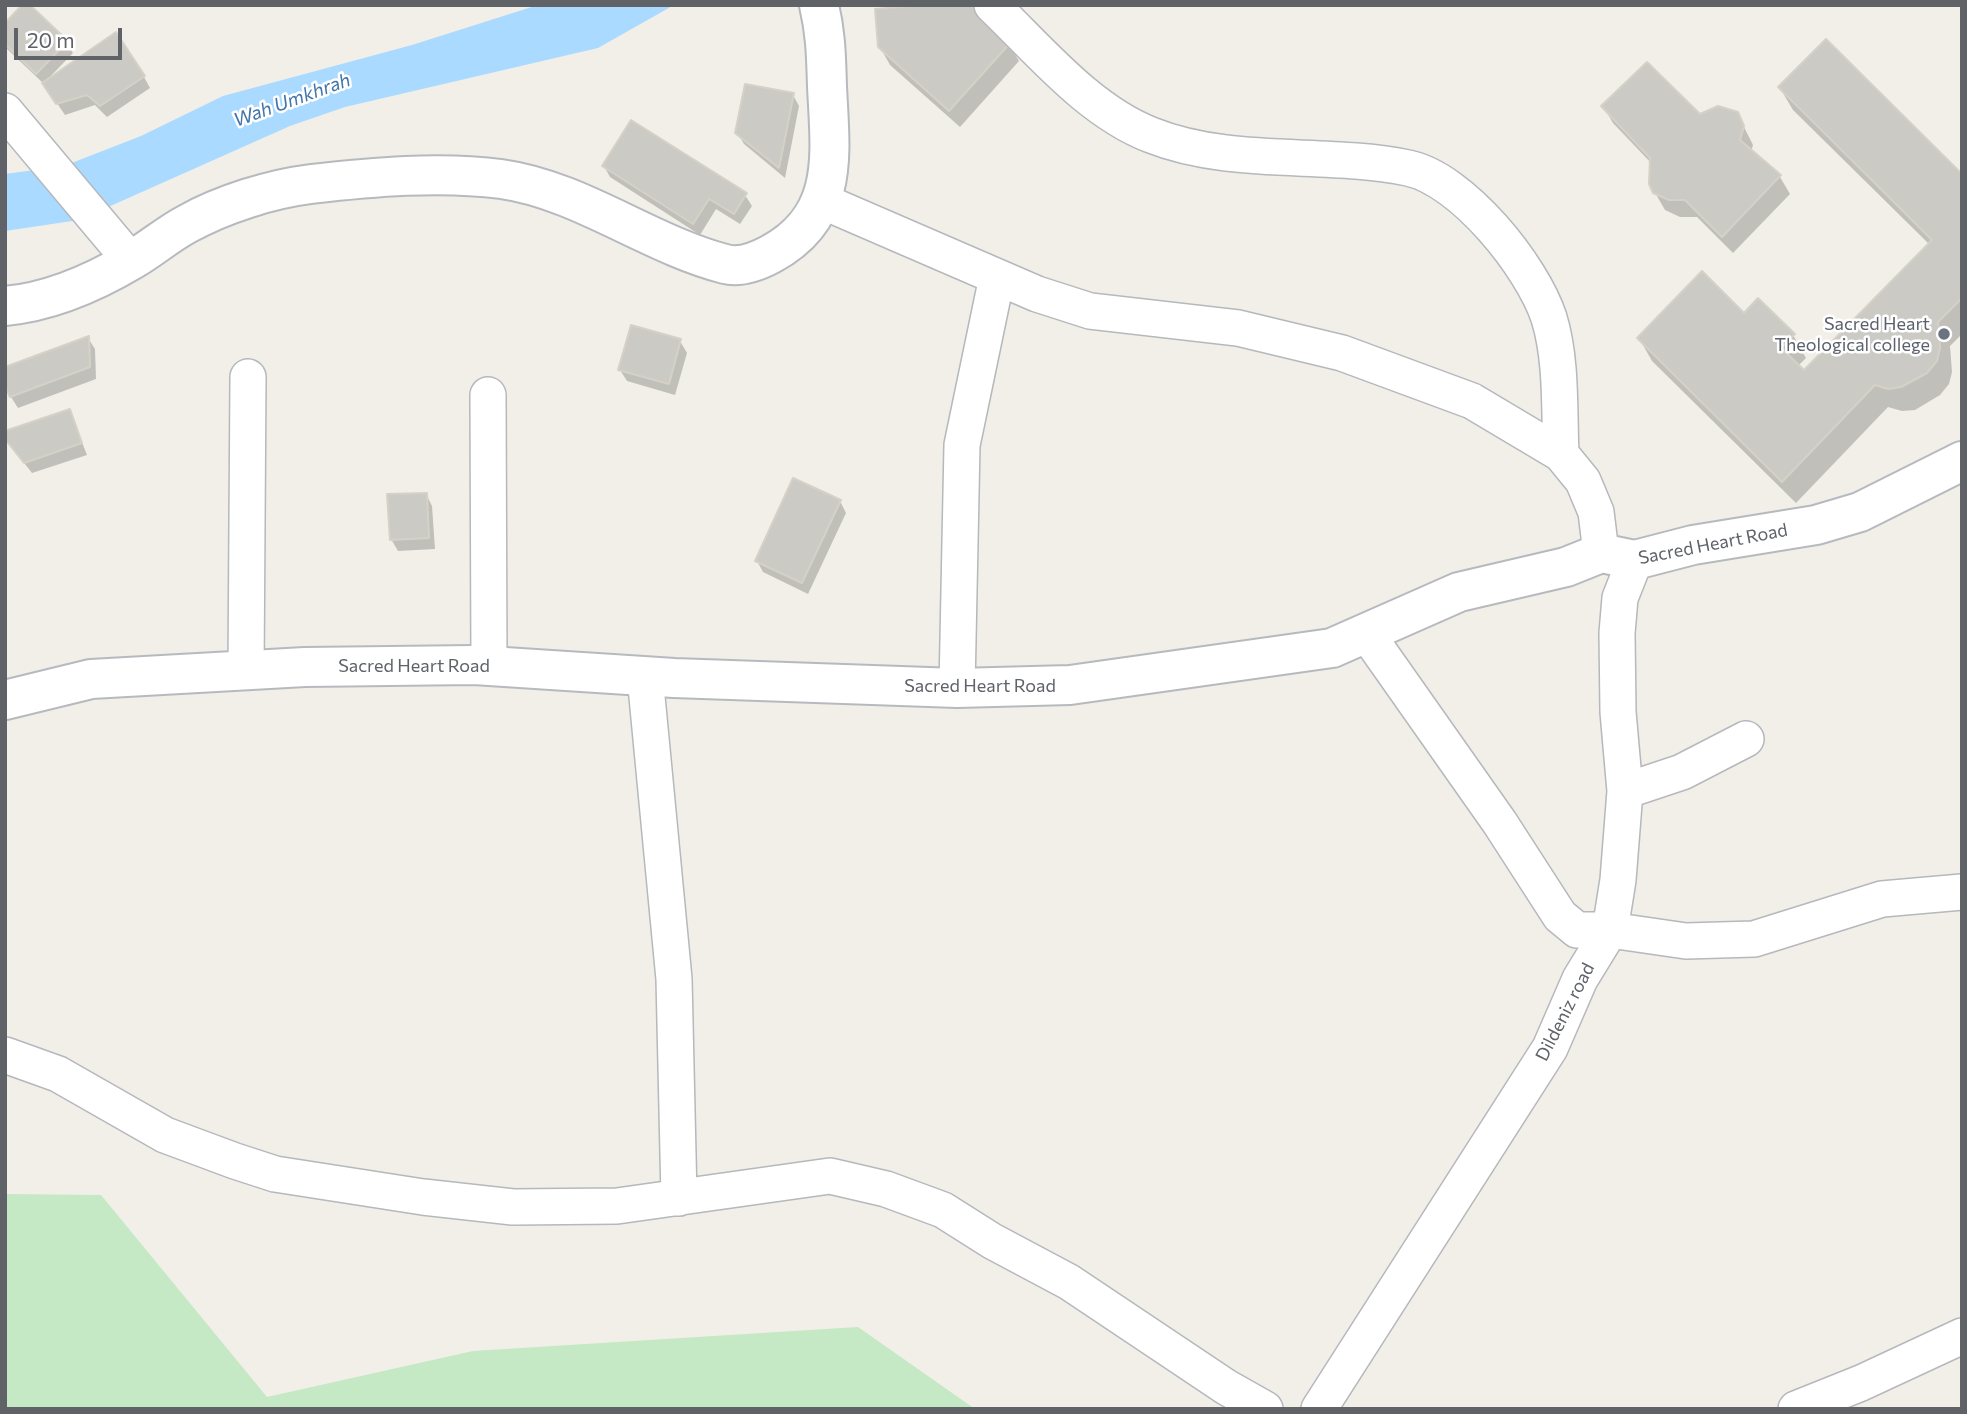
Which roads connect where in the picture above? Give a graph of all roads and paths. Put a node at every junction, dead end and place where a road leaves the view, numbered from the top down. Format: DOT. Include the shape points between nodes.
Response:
graph roads {
  1 [pos="819,5"];
  2 [pos="992,5"];
  3 [pos="5,111"];
  4 [pos="822,201"];
  5 [pos="131,261"];
  6 [pos="997,277"];
  7 [pos="5,306"];
  8 [pos="248,377"];
  9 [pos="488,395"];
  10 [pos="1562,454"];
  11 [pos="1962,461"];
  12 [pos="1618,556"];
  13 [pos="1367,634"];
  14 [pos="489,666"];
  15 [pos="246,671"];
  16 [pos="645,676"];
  17 [pos="957,688"];
  18 [pos="5,700"];
  19 [pos="1746,739"];
  20 [pos="1625,791"];
  21 [pos="1962,892"];
  22 [pos="1610,930"];
  23 [pos="5,1055"];
  24 [pos="679,1198"];
  25 [pos="1962,1336"];
  26 [pos="1265,1409"];
  27 [pos="1319,1409"];
  28 [pos="1796,1409"];
  1 -- 4 [label="street" via="827,37 831,130 829,175"];
  2 -- 10 [label="street" via="1119,121 1153,136 1211,151 1409,168 1441,180 1475,208 1531,281 1549,318"];
  3 -- 5 [label="street"];
  4 -- 5 [label="street" via="800,234 781,248 756,262 728,265 554,193 502,179 359,178 292,186 238,203 187,223"];
  4 -- 6 [label="street"];
  5 -- 7 [label="street" via="71,290"];
  6 -- 10 [label="street" via="1090,311 1238,328 1342,353 1472,401"];
  6 -- 17 [label="street" via="962,445"];
  8 -- 15 [label="street"];
  9 -- 14 [label="street"];
  10 -- 12 [label="street" via="1583,481"];
  11 -- 12 [label="street, Sacred Heart Road" via="1860,512 1816,525"];
  12 -- 13 [label="street, Sacred Heart Road" via="1459,592"];
  12 -- 20 [label="street, Dildeniz road" via="1618,712"];
  13 -- 17 [label="street, Sacred Heart Road" via="1332,648 1070,685"];
  13 -- 22 [label="street" via="1560,916 1577,930"];
  14 -- 15 [label="street, Sacred Heart Road"];
  14 -- 16 [label="street, Sacred Heart Road"];
  15 -- 18 [label="street, Sacred Heart Road" via="91,679"];
  16 -- 17 [label="street, Sacred Heart Road"];
  16 -- 24 [label="street" via="674,979"];
  19 -- 20 [label="street" via="1670,778"];
  20 -- 22 [label="street, Dildeniz road"];
  21 -- 22 [label="street" via="1882,899 1754,939 1686,941"];
  22 -- 27 [label="street, Dildeniz road" via="1580,979 1550,1048"];
  23 -- 24 [label="street" via="58,1074 165,1135 275,1174 513,1207 617,1206"];
  24 -- 26 [label="street" via="830,1175 886,1189 943,1210 1069,1282"];
  25 -- 28 [label="street"];
}
